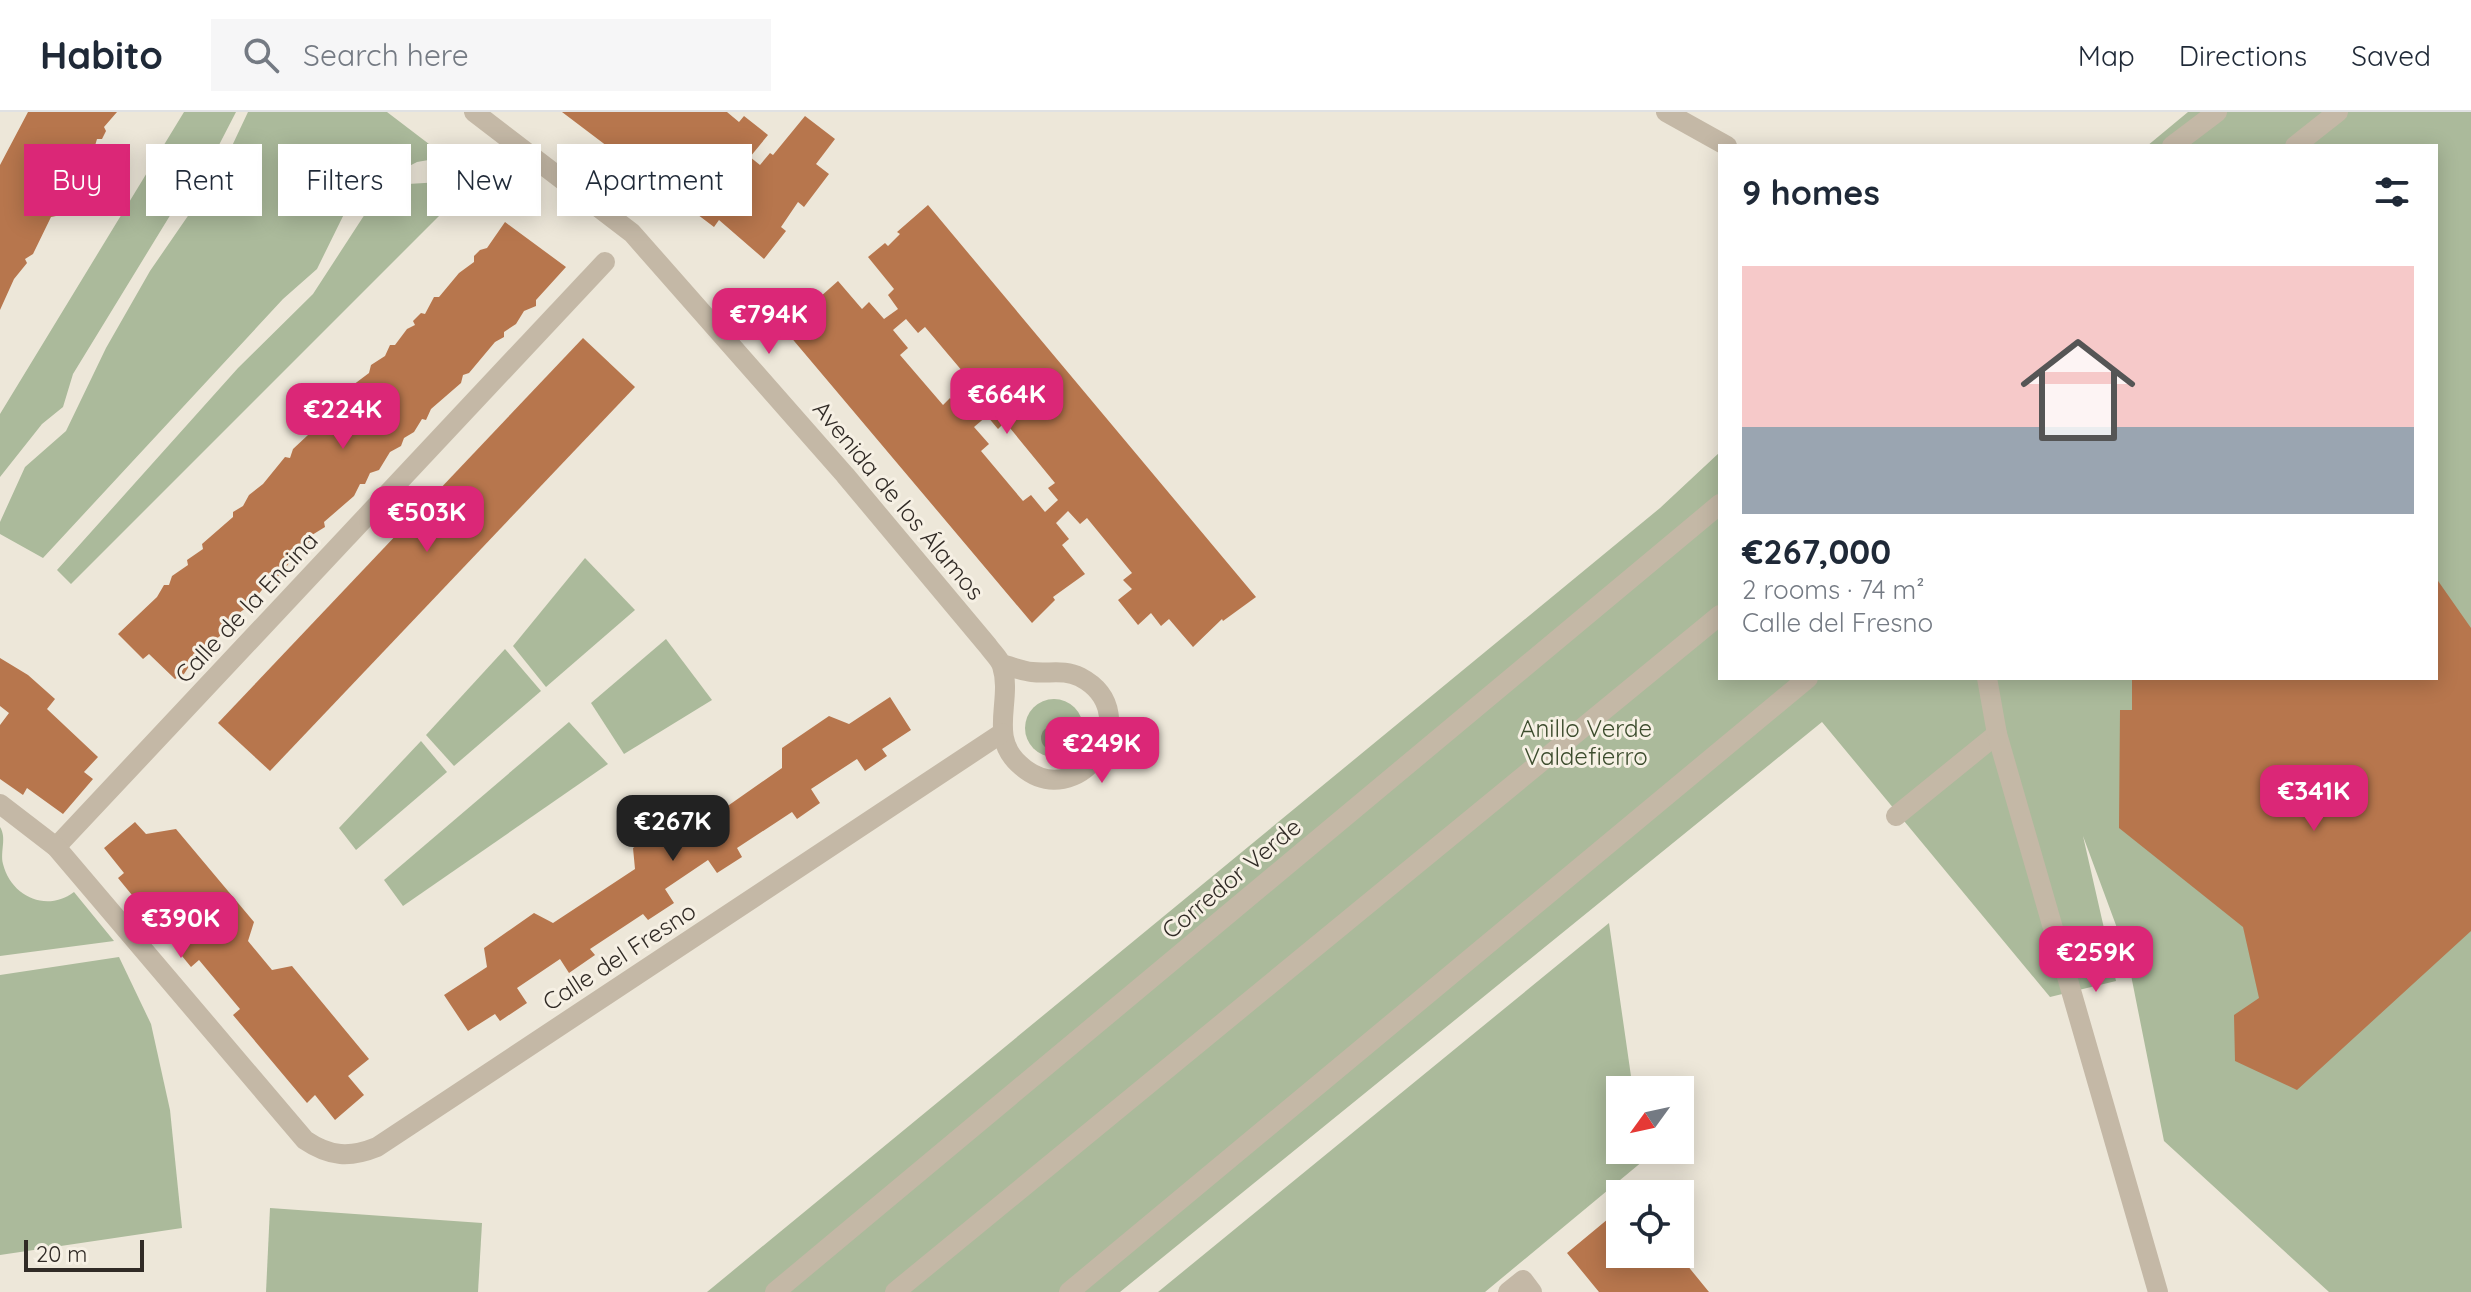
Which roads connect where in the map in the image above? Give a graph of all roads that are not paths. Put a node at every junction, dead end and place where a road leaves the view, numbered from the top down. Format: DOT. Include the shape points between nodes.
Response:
graph roads {
  1 [pos="474,112"];
  2 [pos="1666,112"];
  3 [pos="2217,112"];
  4 [pos="2338,112"];
  5 [pos="1723,144"];
  6 [pos="2175,144"];
  7 [pos="2298,144"];
  8 [pos="605,262"];
  9 [pos="1718,506"];
  10 [pos="1718,617"];
  11 [pos="1002,664"];
  12 [pos="1806,680"];
  13 [pos="1975,680"];
  14 [pos="1987,680"];
  15 [pos="1990,709"];
  16 [pos="1002,733"];
  17 [pos="1997,734"];
  18 [pos="0,804"];
  19 [pos="1896,816"];
  20 [pos="56,847"];
  21 [pos="775,1292"];
  22 [pos="895,1292"];
  23 [pos="1069,1292"];
  24 [pos="1508,1292"];
  25 [pos="1532,1292"];
  26 [pos="2158,1292"];
  1 -- 11 [label="street, Avenida de los Álamos" via="632,233"];
  2 -- 5 [label="street"];
  3 -- 6 [label="street"];
  4 -- 7 [label="street"];
  8 -- 20 [label="street, Calle de la Encina"];
  9 -- 21 [label="street, Corredor Verde"];
  10 -- 22 [label="street"];
  11 -- 16 [label="street"];
  11 -- 16 [label="street" via="1078,676 1099,694 1109,719 1100,755 1071,777 1053,779 1019,765"];
  12 -- 23 [label="street"];
  13 -- 15 [label="street"];
  14 -- 15 [label="street"];
  15 -- 17 [label="street"];
  16 -- 20 [label="street, Calle del Fresno" via="361,1154 322,1152 305,1140"];
  17 -- 19 [label="street"];
  17 -- 26 [label="street"];
  18 -- 20 [label="street"];
  24 -- 25 [label="street" via="1523,1280"];
}
